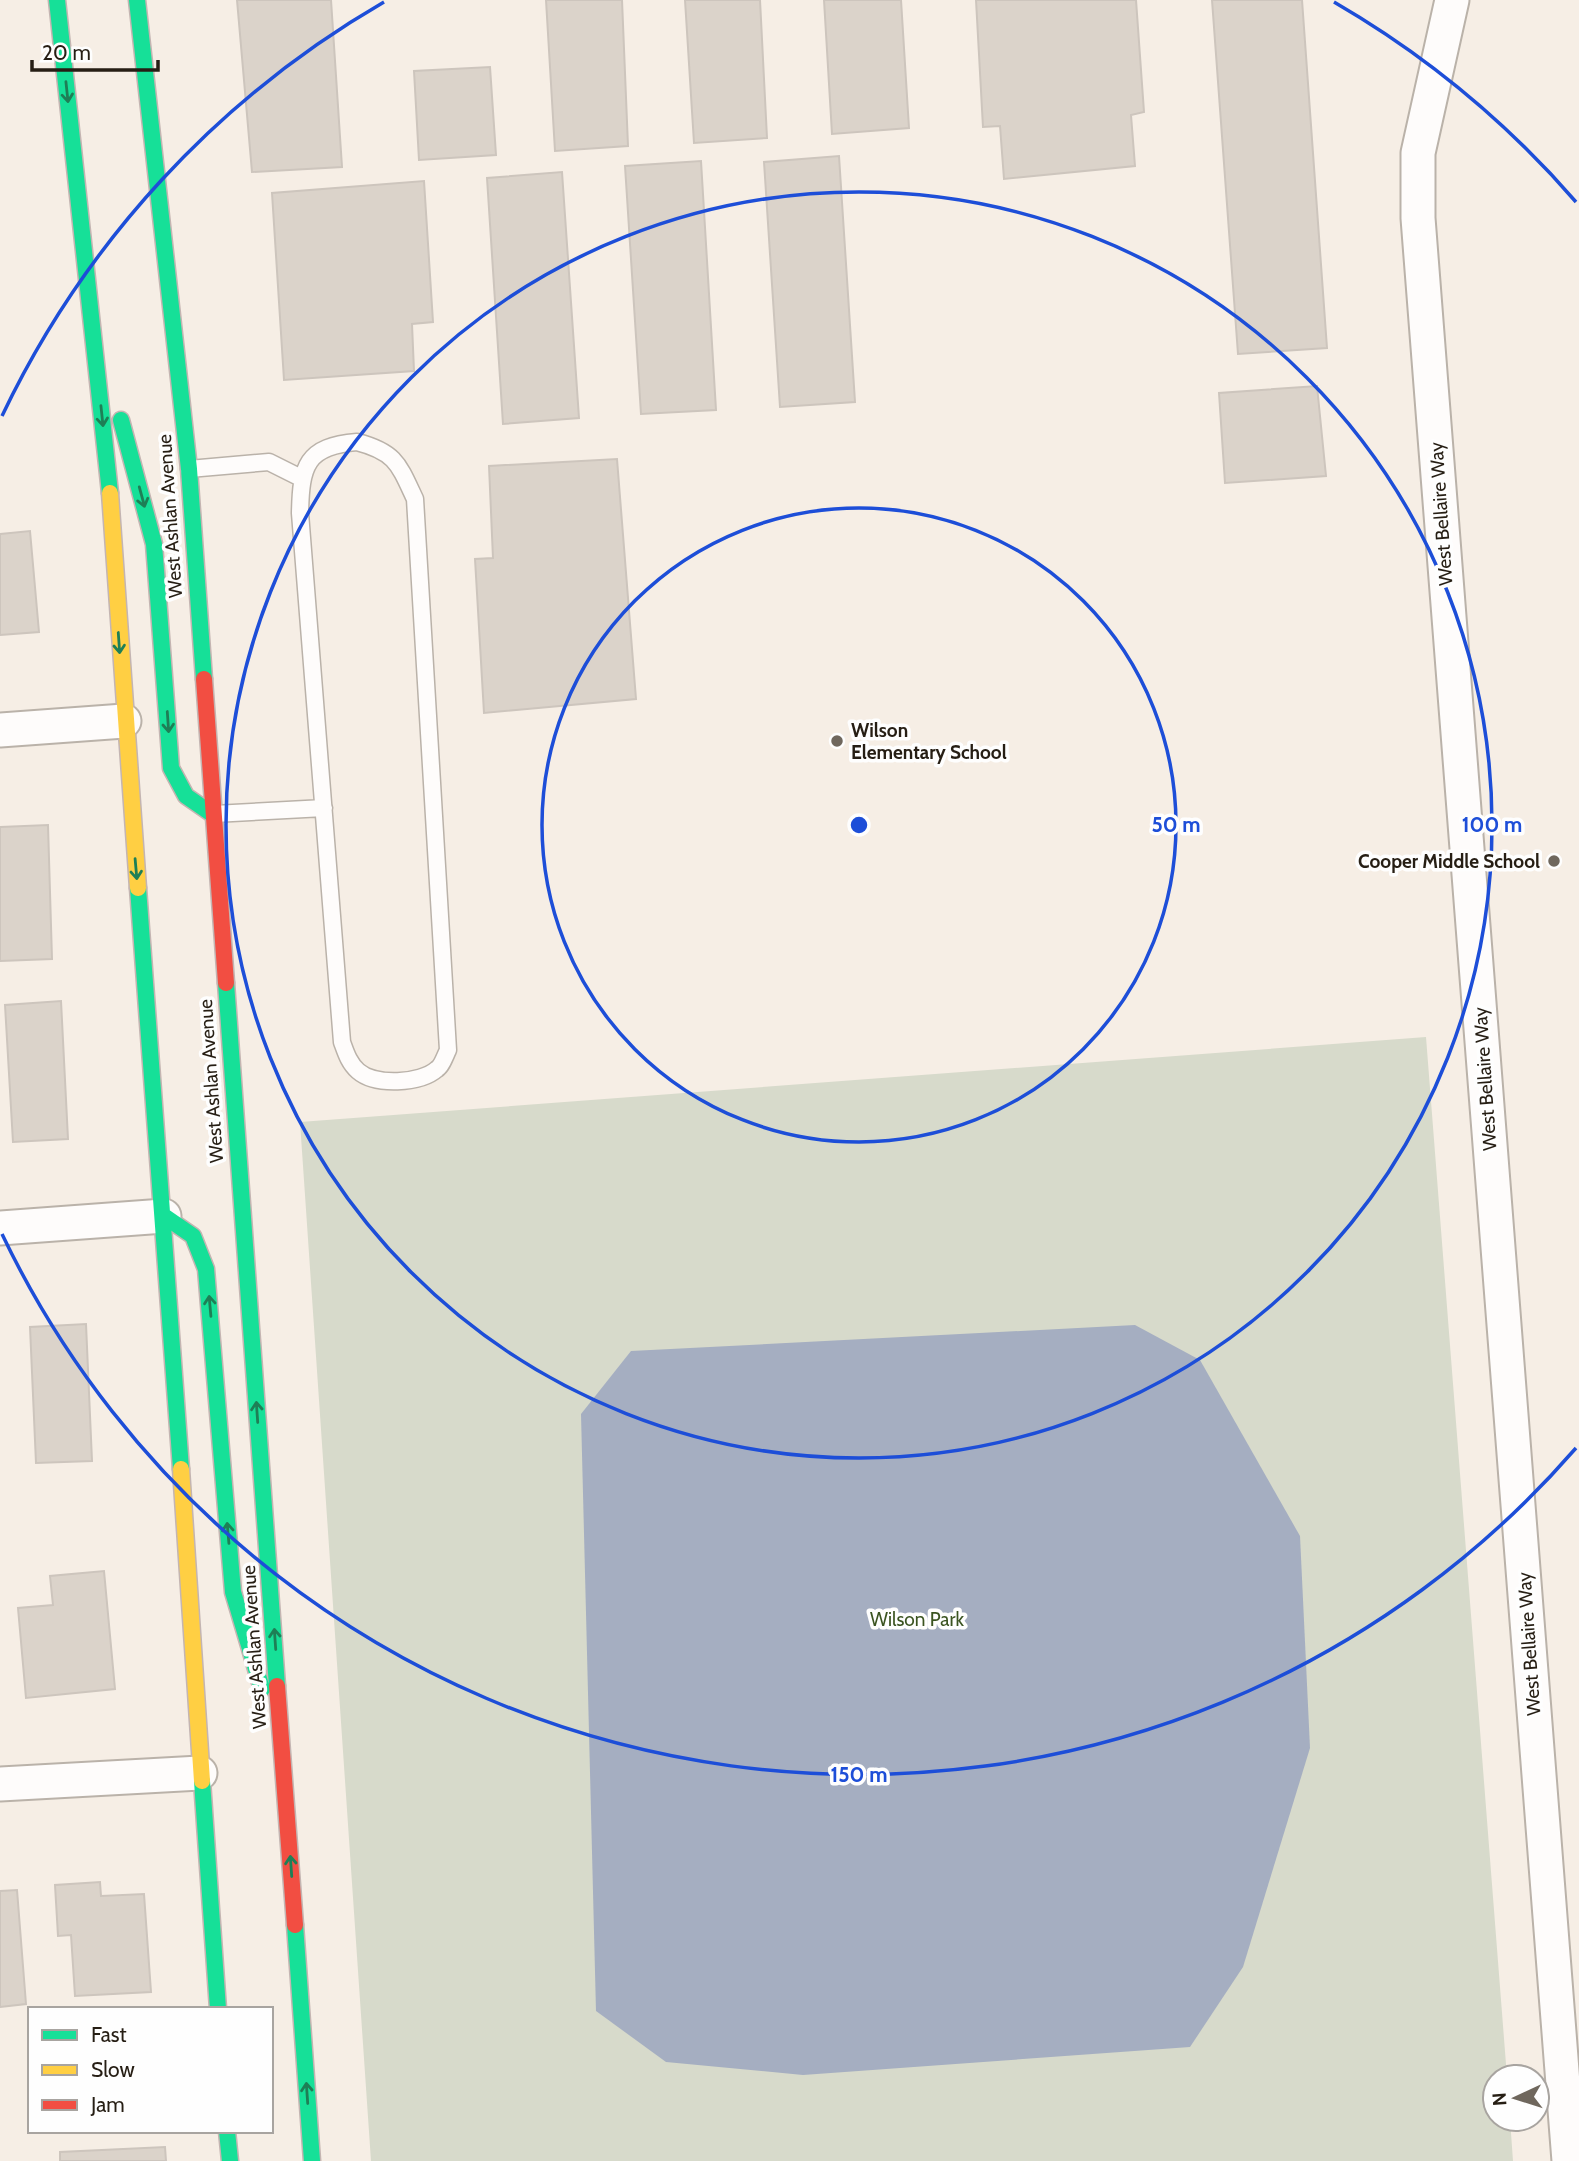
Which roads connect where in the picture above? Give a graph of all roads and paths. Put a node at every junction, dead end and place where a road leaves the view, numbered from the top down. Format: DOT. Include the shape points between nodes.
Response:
graph roads {
  1 [pos="57,0"];
  2 [pos="137,0"];
  3 [pos="1452,0"];
  4 [pos="92,313"];
  5 [pos="189,469"];
  6 [pos="300,478"];
  7 [pos="124,721"];
  8 [pos="0,730"];
  9 [pos="324,808"];
  10 [pos="212,814"];
  11 [pos="164,1216"];
  12 [pos="0,1228"];
  13 [pos="284,1765"];
  14 [pos="200,1773"];
  15 [pos="0,1784"];
  16 [pos="218,2007"];
  17 [pos="228,2133"];
  18 [pos="1572,2140"];
  19 [pos="230,2161"];
  20 [pos="312,2161"];
  1 -- 4 [label="main road, one-way"];
  2 -- 5 [label="main road, West Ashlan Avenue"];
  3 -- 18 [label="street, West Bellaire Way" via="1418,153 1418,218"];
  4 -- 7 [label="main road, one-way" via="110,493"];
  4 -- 10 [label="main road, one-way" via="154,544 172,768 178,788 192,804"];
  5 -- 6 [label="lane" via="269,463"];
  5 -- 10 [label="main road, West Ashlan Avenue"];
  6 -- 9 [label="lane"];
  6 -- 9 [label="lane" via="313,454 335,444 357,442 380,448 397,460 415,499 448,1050 438,1069 419,1078 378,1079 360,1073 342,1042"];
  7 -- 8 [label="street"];
  7 -- 11 [label="main road, one-way"];
  9 -- 10 [label="lane"];
  13 -- 10 [label="main road, West Ashlan Avenue, one-way"];
  11 -- 12 [label="street"];
  13 -- 11 [label="main road, one-way" via="233,1591 201,1246 184,1227"];
  11 -- 14 [label="main road"];
  20 -- 13 [label="main road, West Ashlan Avenue, one-way"];
  14 -- 15 [label="street"];
  14 -- 16 [label="main road"];
  17 -- 19 [label="main road"];
}
